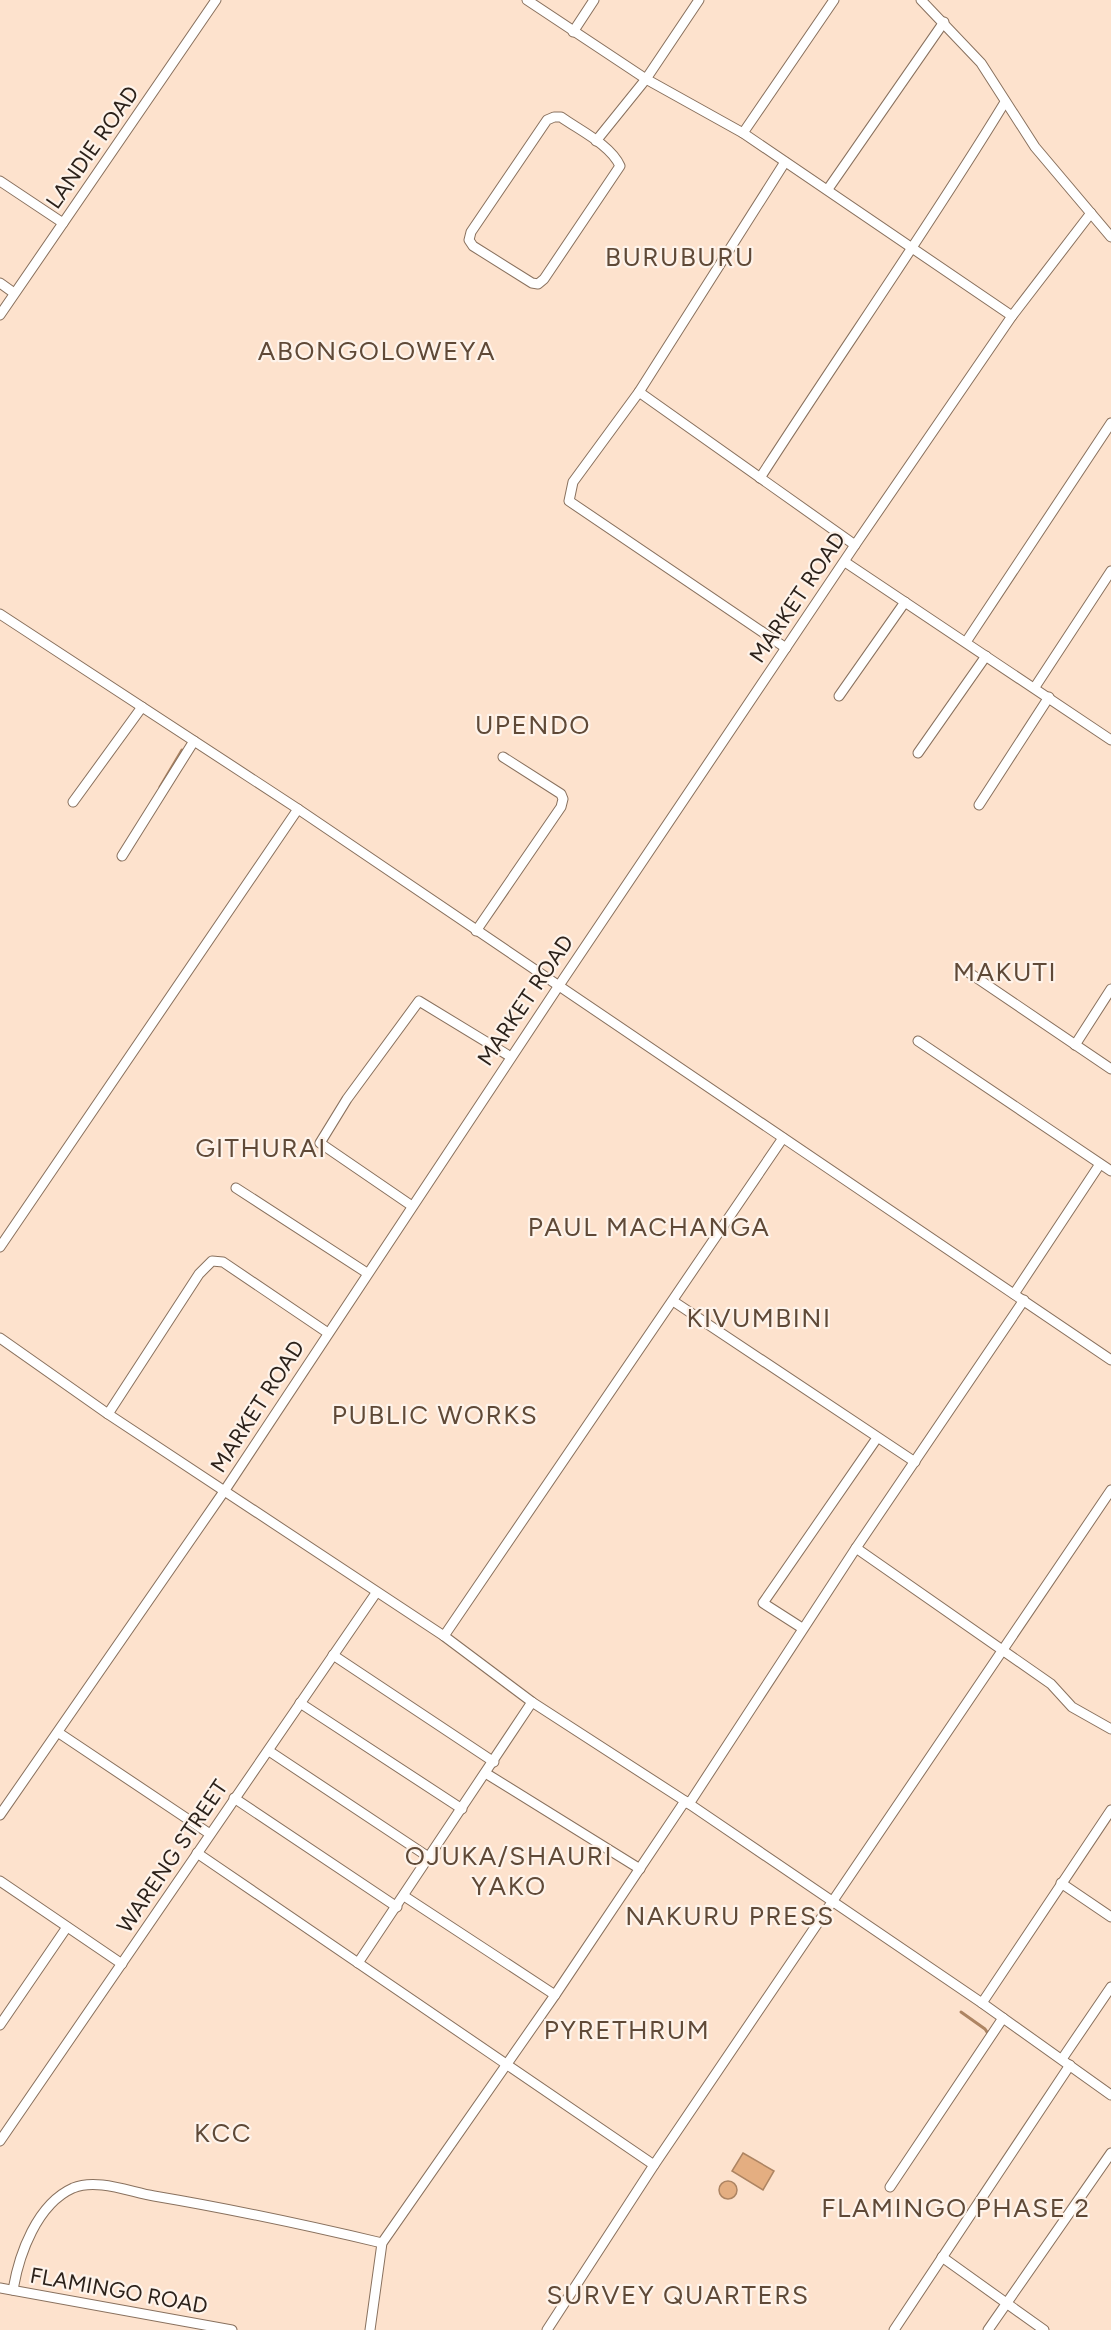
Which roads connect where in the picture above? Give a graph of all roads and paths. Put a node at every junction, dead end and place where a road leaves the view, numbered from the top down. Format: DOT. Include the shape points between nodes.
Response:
graph roads {
  1 [pos="216,0"];
  2 [pos="594,0"];
  3 [pos="699,0"];
  4 [pos="834,0"];
  5 [pos="921,0"];
  6 [pos="533,2"];
  7 [pos="944,22"];
  8 [pos="573,32"];
  9 [pos="646,79"];
  10 [pos="1005,102"];
  11 [pos="743,133"];
  12 [pos="596,141"];
  13 [pos="785,162"];
  14 [pos="0,182"];
  15 [pos="828,189"];
  16 [pos="1091,213"];
  17 [pos="63,223"];
  18 [pos="1111,237"];
  19 [pos="912,248"];
  20 [pos="0,284"];
  21 [pos="14,293"];
  22 [pos="0,315"];
  23 [pos="1012,316"];
  24 [pos="639,392"];
  25 [pos="1111,423"];
  26 [pos="760,478"];
  27 [pos="855,545"];
  28 [pos="845,562"];
  29 [pos="1111,571"];
  30 [pos="905,602"];
  31 [pos="0,614"];
  32 [pos="966,642"];
  33 [pos="786,648"];
  34 [pos="986,656"];
  35 [pos="1035,687"];
  36 [pos="839,696"];
  37 [pos="1049,697"];
  38 [pos="142,706"];
  39 [pos="1111,740"];
  40 [pos="194,741"];
  41 [pos="918,753"];
  42 [pos="503,757"];
  43 [pos="73,802"];
  44 [pos="979,805"];
  45 [pos="298,810"];
  46 [pos="122,856"];
  47 [pos="476,931"];
  48 [pos="968,972"];
  49 [pos="558,987"];
  50 [pos="1111,988"];
  51 [pos="918,1041"];
  52 [pos="1075,1045"];
  53 [pos="511,1057"];
  54 [pos="1111,1069"];
  55 [pos="783,1138"];
  56 [pos="1100,1164"];
  57 [pos="1111,1171"];
  58 [pos="236,1188"];
  59 [pos="412,1206"];
  60 [pos="0,1247"];
  61 [pos="367,1273"];
  62 [pos="1014,1294"];
  63 [pos="673,1300"];
  64 [pos="1024,1300"];
  65 [pos="328,1333"];
  66 [pos="0,1338"];
  67 [pos="1111,1360"];
  68 [pos="108,1414"];
  69 [pos="877,1438"];
  70 [pos="915,1462"];
  71 [pos="225,1490"];
  72 [pos="1111,1490"];
  73 [pos="856,1548"];
  74 [pos="376,1593"];
  75 [pos="802,1628"];
  76 [pos="444,1636"];
  77 [pos="333,1655"];
  78 [pos="1009,1656"];
  79 [pos="532,1702"];
  80 [pos="300,1703"];
  81 [pos="1111,1729"];
  82 [pos="59,1732"];
  83 [pos="268,1750"];
  84 [pos="494,1762"];
  85 [pos="487,1774"];
  86 [pos="234,1798"];
  87 [pos="687,1802"];
  88 [pos="462,1809"];
  89 [pos="1111,1810"];
  90 [pos="0,1815"];
  91 [pos="210,1834"];
  92 [pos="197,1853"];
  93 [pos="430,1858"];
  94 [pos="640,1869"];
  95 [pos="0,1881"];
  96 [pos="1060,1883"];
  97 [pos="404,1896"];
  98 [pos="832,1903"];
  99 [pos="396,1907"];
  100 [pos="1111,1917"];
  101 [pos="67,1927"];
  102 [pos="358,1963"];
  103 [pos="122,1964"];
  104 [pos="1111,1988"];
  105 [pos="555,1995"];
  106 [pos="982,2003"];
  107 [pos="1003,2018"];
  108 [pos="0,2025"];
  109 [pos="1066,2062"];
  110 [pos="507,2063"];
  111 [pos="1111,2095"];
  112 [pos="0,2141"];
  113 [pos="1111,2153"];
  114 [pos="654,2165"];
  115 [pos="890,2187"];
  116 [pos="382,2243"];
  117 [pos="942,2257"];
  118 [pos="0,2288"];
  119 [pos="13,2290"];
  120 [pos="1006,2301"];
  121 [pos="214,2328"];
  122 [pos="232,2330"];
  123 [pos="370,2330"];
  124 [pos="547,2330"];
  125 [pos="894,2330"];
  126 [pos="988,2330"];
  127 [pos="1044,2330"];
  1 -- 17 [label="street, LANDIE ROAD"];
  2 -- 8 [label="street"];
  3 -- 9 [label="street"];
  4 -- 11 [label="street"];
  5 -- 7 [label="street"];
  6 -- 8 [label="street"];
  7 -- 10 [label="street" via="981,63"];
  7 -- 15 [label="street"];
  8 -- 9 [label="street"];
  9 -- 11 [label="street"];
  9 -- 12 [label="street"];
  10 -- 16 [label="street" via="1046,162"];
  10 -- 19 [label="street"];
  11 -- 13 [label="street"];
  12 -- 12 [label="street" via="620,165 544,279 532,283 473,246 469,240 471,232 547,120 561,117"];
  13 -- 15 [label="street"];
  13 -- 24 [label="street"];
  14 -- 17 [label="street"];
  15 -- 19 [label="street"];
  16 -- 18 [label="street"];
  16 -- 23 [label="street, MARKET ROAD"];
  17 -- 21 [label="street, LANDIE ROAD"];
  19 -- 23 [label="street"];
  19 -- 26 [label="street"];
  20 -- 21 [label="street"];
  21 -- 22 [label="street, LANDIE ROAD"];
  23 -- 27 [label="street, MARKET ROAD"];
  24 -- 26 [label="street"];
  24 -- 33 [label="street" via="573,482 569,501"];
  25 -- 32 [label="street"];
  26 -- 27 [label="street"];
  27 -- 28 [label="street, MARKET ROAD"];
  28 -- 30 [label="street"];
  28 -- 33 [label="street, MARKET ROAD"];
  29 -- 35 [label="street"];
  30 -- 32 [label="street"];
  30 -- 36 [label="street"];
  31 -- 38 [label="street"];
  32 -- 34 [label="street"];
  33 -- 49 [label="street, MARKET ROAD"];
  34 -- 35 [label="street"];
  34 -- 41 [label="street"];
  35 -- 37 [label="street"];
  37 -- 39 [label="street"];
  37 -- 44 [label="street"];
  38 -- 40 [label="street"];
  38 -- 43 [label="street"];
  40 -- 45 [label="street"];
  40 -- 46 [label="street"];
  42 -- 47 [label="street" via="563,798 555,816"];
  45 -- 47 [label="street"];
  45 -- 60 [label="street"];
  47 -- 49 [label="street"];
  48 -- 52 [label="street"];
  49 -- 53 [label="street, MARKET ROAD"];
  49 -- 55 [label="street"];
  50 -- 52 [label="street"];
  51 -- 56 [label="street"];
  52 -- 54 [label="street"];
  53 -- 59 [label="street, MARKET ROAD"];
  53 -- 59 [label="street" via="419,1001 346,1099 320,1143"];
  55 -- 62 [label="street"];
  55 -- 63 [label="street"];
  56 -- 57 [label="street"];
  56 -- 62 [label="street"];
  58 -- 61 [label="street"];
  59 -- 61 [label="street, MARKET ROAD"];
  61 -- 65 [label="street, MARKET ROAD"];
  62 -- 64 [label="street"];
  63 -- 69 [label="street"];
  63 -- 76 [label="street"];
  64 -- 67 [label="street"];
  64 -- 70 [label="street"];
  65 -- 68 [label="street" via="223,1262 212,1261 199,1274"];
  65 -- 71 [label="street, MARKET ROAD"];
  66 -- 68 [label="street"];
  68 -- 71 [label="street"];
  69 -- 70 [label="street"];
  69 -- 75 [label="street" via="763,1603"];
  70 -- 73 [label="street"];
  71 -- 74 [label="street"];
  71 -- 82 [label="street, MARKET ROAD"];
  72 -- 78 [label="street"];
  73 -- 75 [label="street"];
  73 -- 78 [label="street"];
  74 -- 76 [label="street"];
  74 -- 77 [label="street, WARENG STREET"];
  75 -- 87 [label="street"];
  76 -- 79 [label="street"];
  77 -- 80 [label="street, WARENG STREET"];
  77 -- 84 [label="street"];
  78 -- 81 [label="street" via="1051,1684 1072,1707"];
  78 -- 98 [label="street"];
  79 -- 84 [label="street"];
  79 -- 87 [label="street"];
  80 -- 83 [label="street, WARENG STREET"];
  80 -- 88 [label="street"];
  82 -- 90 [label="street, MARKET ROAD"];
  82 -- 91 [label="street"];
  83 -- 86 [label="street, WARENG STREET"];
  83 -- 93 [label="street"];
  84 -- 85 [label="street"];
  85 -- 88 [label="street"];
  85 -- 94 [label="street"];
  86 -- 91 [label="street, WARENG STREET"];
  86 -- 99 [label="street"];
  87 -- 94 [label="street"];
  87 -- 98 [label="street"];
  88 -- 93 [label="street"];
  89 -- 96 [label="street"];
  91 -- 92 [label="street, WARENG STREET"];
  92 -- 102 [label="street"];
  92 -- 103 [label="street, WARENG STREET"];
  93 -- 97 [label="street"];
  94 -- 105 [label="street"];
  95 -- 101 [label="street"];
  96 -- 100 [label="street"];
  96 -- 106 [label="street"];
  97 -- 99 [label="street"];
  97 -- 105 [label="street"];
  98 -- 106 [label="street"];
  98 -- 114 [label="street"];
  99 -- 102 [label="street"];
  101 -- 103 [label="street"];
  101 -- 108 [label="street"];
  102 -- 110 [label="street"];
  103 -- 112 [label="street, WARENG STREET"];
  104 -- 109 [label="street"];
  105 -- 110 [label="street"];
  106 -- 107 [label="street"];
  107 -- 109 [label="street"];
  107 -- 115 [label="street"];
  109 -- 111 [label="street"];
  109 -- 117 [label="street"];
  110 -- 114 [label="street"];
  110 -- 116 [label="street"];
  113 -- 120 [label="street"];
  114 -- 124 [label="street"];
  116 -- 119 [label="street" via="226,2207 106,2186 76,2187 58,2198 38,2223 19,2261"];
  116 -- 123 [label="street"];
  117 -- 120 [label="street"];
  117 -- 125 [label="street"];
  118 -- 119 [label="street, FLAMINGO ROAD"];
  119 -- 121 [label="street, FLAMINGO ROAD"];
  120 -- 126 [label="street"];
  120 -- 127 [label="street"];
  121 -- 122 [label="street, FLAMINGO ROAD"];
}
